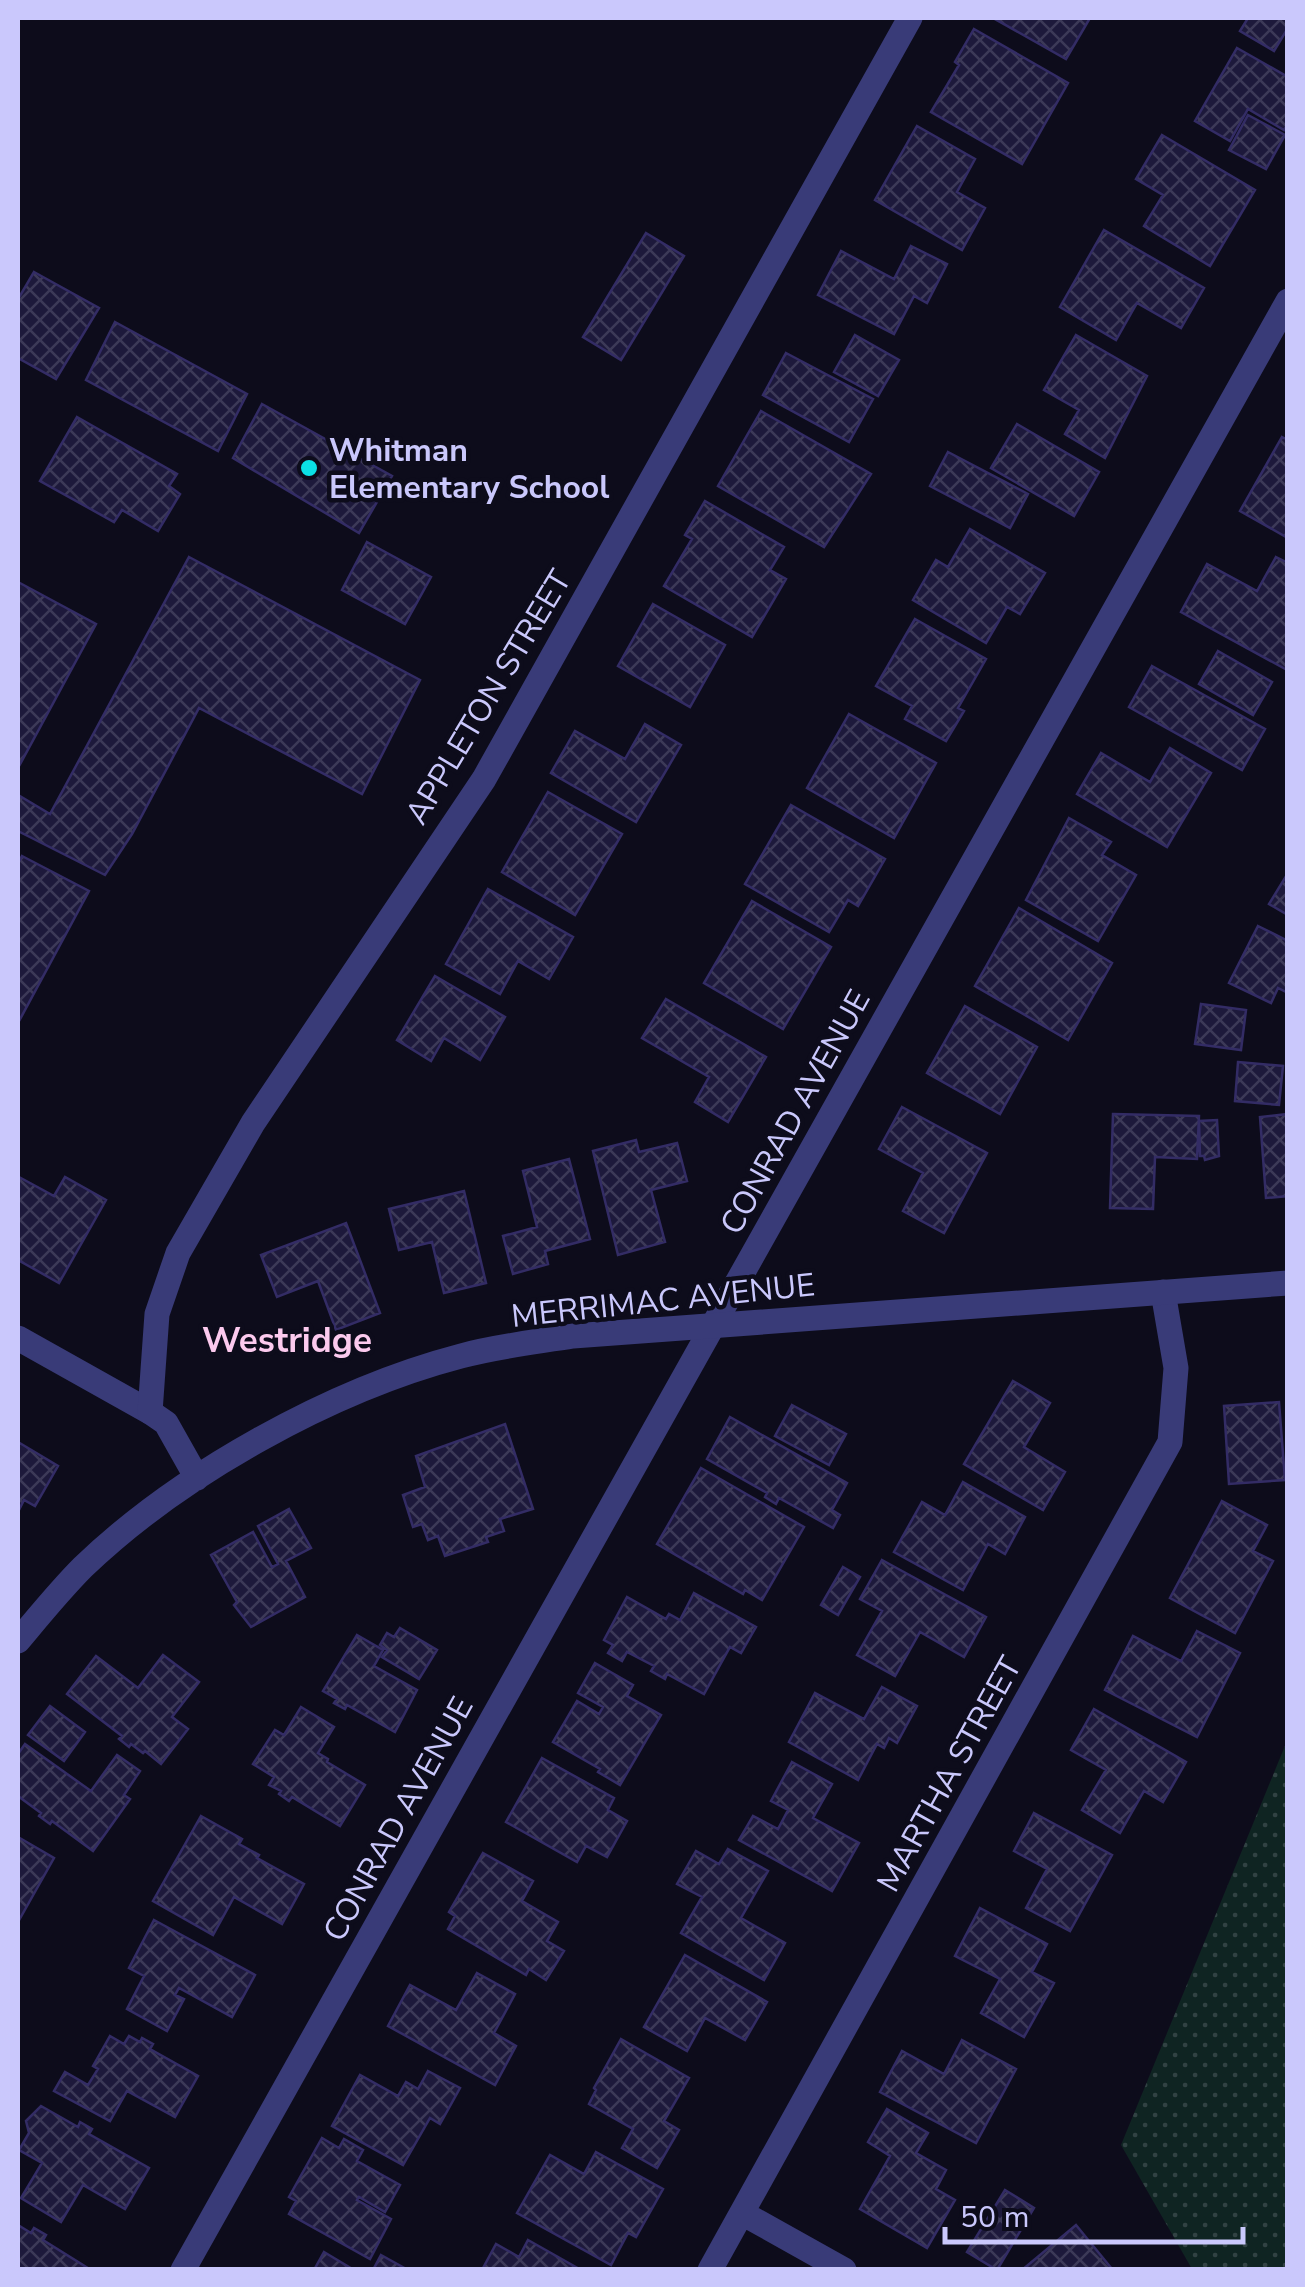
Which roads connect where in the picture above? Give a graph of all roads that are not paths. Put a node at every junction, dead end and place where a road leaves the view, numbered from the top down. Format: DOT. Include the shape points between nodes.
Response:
graph roads {
  1 [pos="910,18"];
  2 [pos="1288,301"];
  3 [pos="1288,1283"];
  4 [pos="1163,1292"];
  5 [pos="712,1324"];
  6 [pos="18,1338"];
  7 [pos="150,1412"];
  8 [pos="197,1478"];
  9 [pos="18,1641"];
  10 [pos="742,2213"];
  11 [pos="183,2270"];
  12 [pos="710,2270"];
  13 [pos="844,2270"];
  1 -- 7 [label="street, APPLETON STREET" via="484,779 252,1123 178,1253 157,1314"];
  2 -- 5 [label="street, CONRAD AVENUE"];
  3 -- 4 [label="street, MERRIMAC AVENUE"];
  4 -- 5 [label="street, MERRIMAC AVENUE"];
  4 -- 10 [label="street, MARTHA STREET" via="1176,1368 1170,1442"];
  5 -- 8 [label="street, MERRIMAC AVENUE" via="574,1336 461,1356 358,1391"];
  5 -- 11 [label="street, CONRAD AVENUE"];
  6 -- 7 [label="street"];
  7 -- 8 [label="street" via="166,1423"];
  8 -- 9 [label="street, MERRIMAC AVENUE" via="83,1568"];
  10 -- 12 [label="street, MARTHA STREET"];
  10 -- 13 [label="street"];
}
